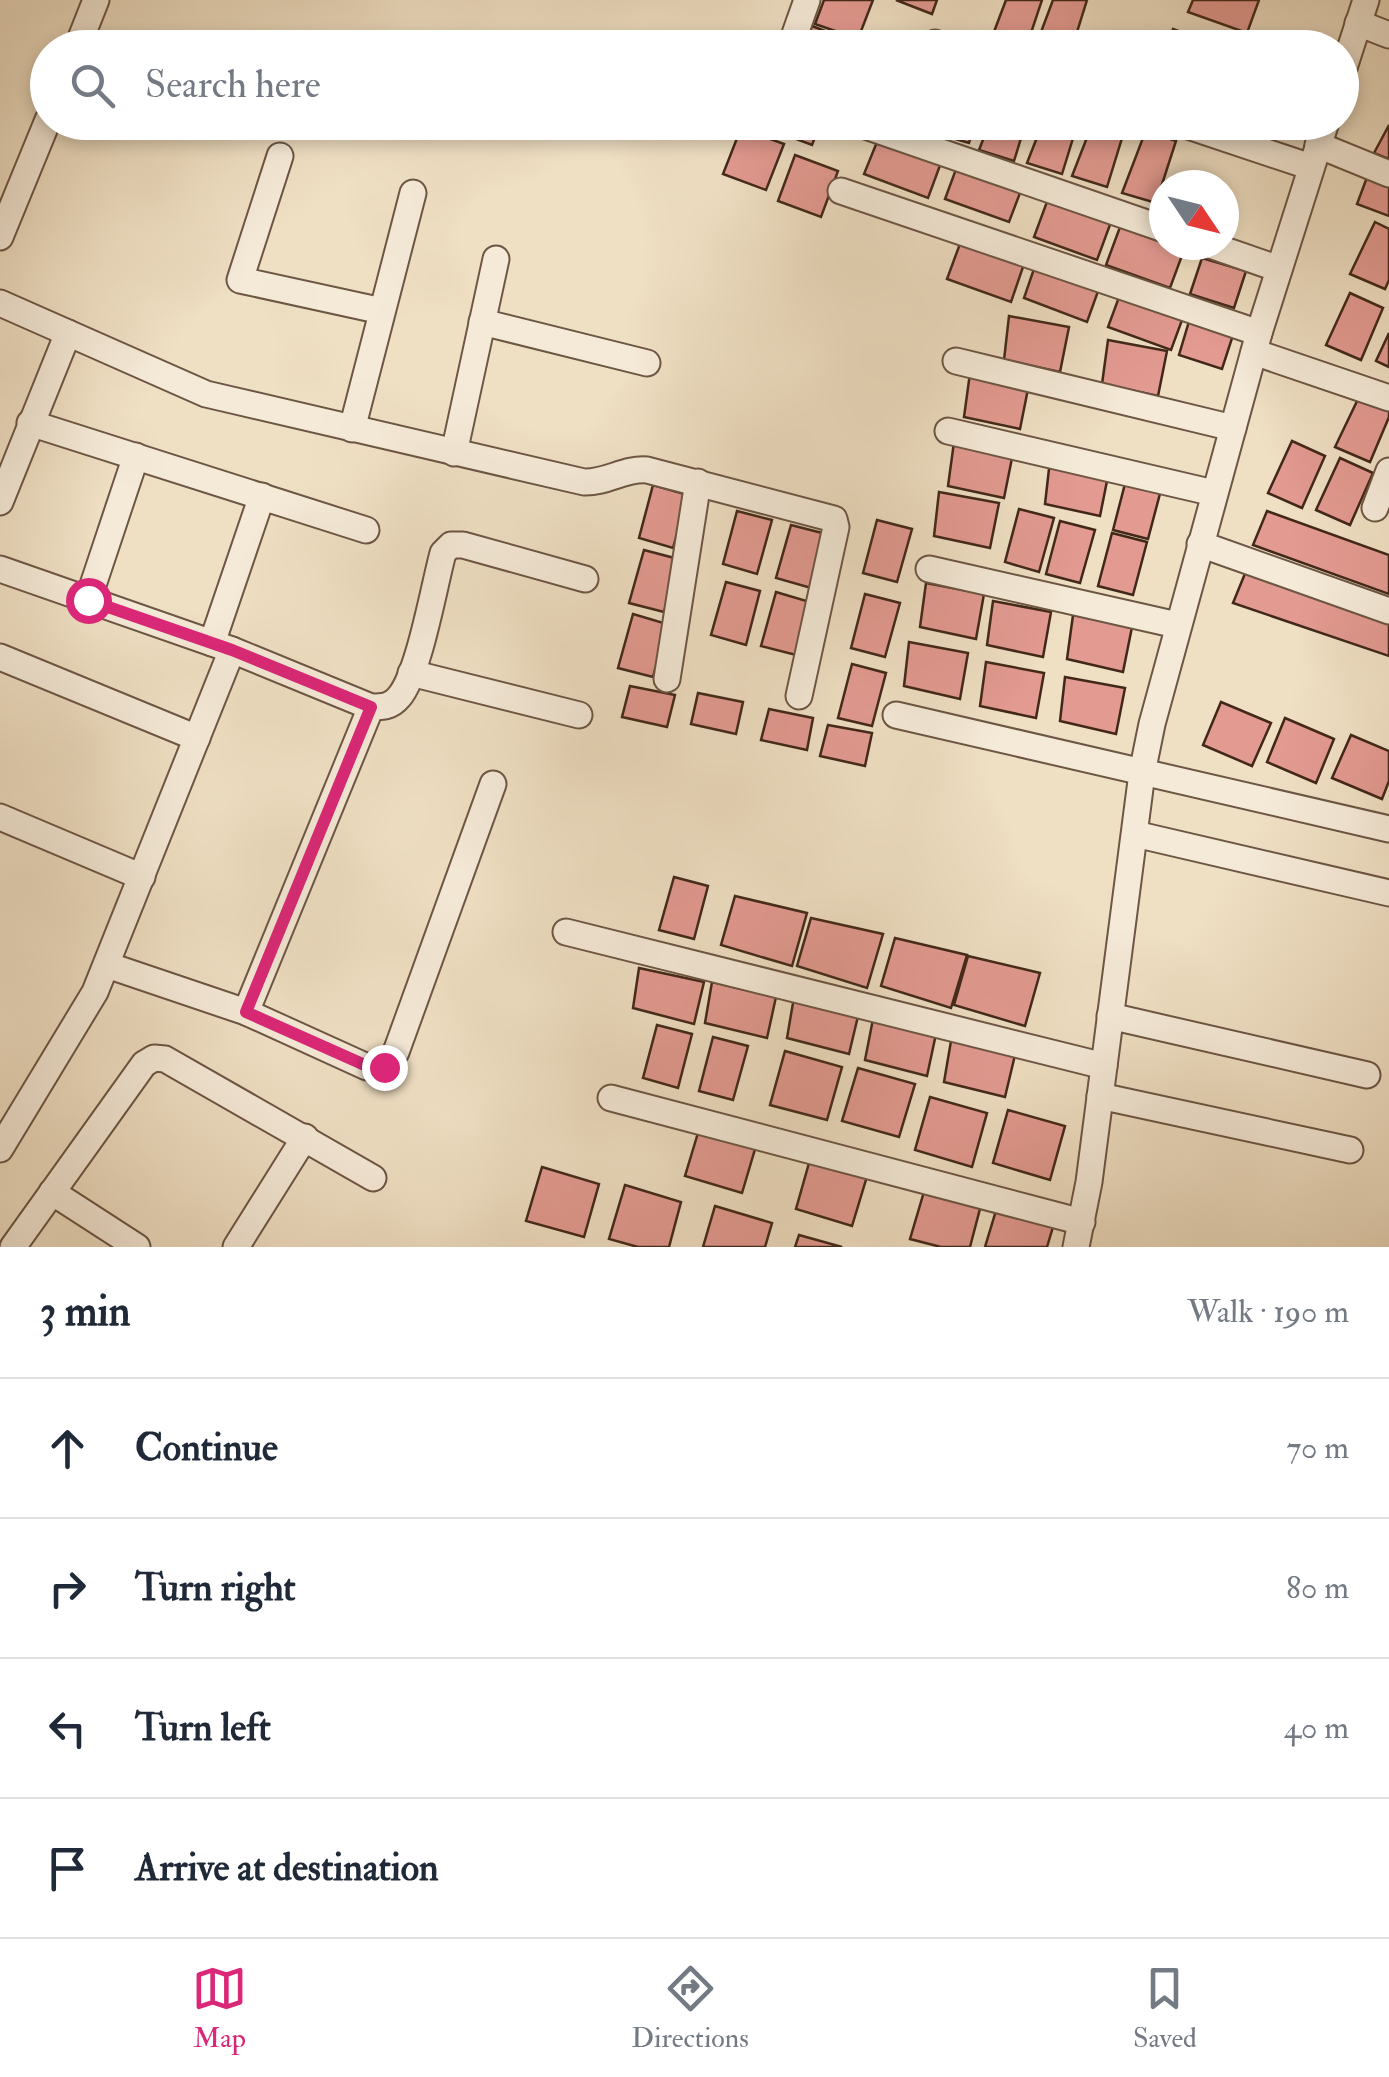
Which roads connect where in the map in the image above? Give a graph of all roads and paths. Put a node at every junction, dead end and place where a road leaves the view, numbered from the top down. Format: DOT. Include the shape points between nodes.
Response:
graph roads {
  1 [pos="96,0"];
  2 [pos="807,0"];
  3 [pos="1362,11"];
  4 [pos="84,30"];
  5 [pos="796,30"];
  6 [pos="1389,35"];
  7 [pos="40,140"];
  8 [pos="906,140"];
  9 [pos="1287,140"];
  10 [pos="1318,145"];
  11 [pos="280,156"];
  12 [pos="1389,174"];
  13 [pos="841,191"];
  14 [pos="413,193"];
  15 [pos="1149,224"];
  16 [pos="0,236"];
  17 [pos="1239,255"];
  18 [pos="496,259"];
  19 [pos="1278,268"];
  20 [pos="0,303"];
  21 [pos="382,312"];
  22 [pos="482,322"];
  23 [pos="68,333"];
  24 [pos="1257,342"];
  25 [pos="956,360"];
  26 [pos="647,363"];
  27 [pos="1389,398"];
  28 [pos="30,423"];
  29 [pos="1233,428"];
  30 [pos="352,429"];
  31 [pos="948,431"];
  32 [pos="454,452"];
  33 [pos="136,456"];
  34 [pos="1389,470"];
  35 [pos="698,482"];
  36 [pos="1214,493"];
  37 [pos="262,496"];
  38 [pos="0,502"];
  39 [pos="1375,508"];
  40 [pos="366,530"];
  41 [pos="1200,544"];
  42 [pos="0,569"];
  43 [pos="929,569"];
  44 [pos="585,579"];
  45 [pos="88,600"];
  46 [pos="1389,612"];
  47 [pos="1177,625"];
  48 [pos="222,646"];
  49 [pos="0,658"];
  50 [pos="411,674"];
  51 [pos="667,678"];
  52 [pos="799,696"];
  53 [pos="371,707"];
  54 [pos="896,714"];
  55 [pos="579,715"];
  56 [pos="197,738"];
  57 [pos="1142,773"];
  58 [pos="492,784"];
  59 [pos="0,818"];
  60 [pos="1389,829"];
  61 [pos="1135,834"];
  62 [pos="142,877"];
  63 [pos="1389,893"];
  64 [pos="566,932"];
  65 [pos="107,964"];
  66 [pos="246,1012"];
  67 [pos="1110,1016"];
  68 [pos="1104,1066"];
  69 [pos="1368,1075"];
  70 [pos="1100,1096"];
  71 [pos="612,1098"];
  72 [pos="305,1138"];
  73 [pos="0,1149"];
  74 [pos="1350,1150"];
  75 [pos="373,1178"];
  76 [pos="52,1192"];
  77 [pos="1079,1235"];
  78 [pos="13,1247"];
  79 [pos="137,1247"];
  80 [pos="236,1247"];
  1 -- 4 [label="street"];
  2 -- 5 [label="street"];
  3 -- 6 [label="street"];
  7 -- 16 [label="street"];
  8 -- 15 [label="street"];
  9 -- 10 [label="street"];
  10 -- 12 [label="street"];
  10 -- 19 [label="street"];
  11 -- 21 [label="street" via="240,280"];
  13 -- 24 [label="street"];
  14 -- 21 [label="street"];
  17 -- 19 [label="street"];
  18 -- 22 [label="street"];
  19 -- 24 [label="street"];
  20 -- 23 [label="street"];
  21 -- 30 [label="street"];
  22 -- 26 [label="street"];
  22 -- 32 [label="street"];
  23 -- 28 [label="street"];
  23 -- 30 [label="street" via="206,394"];
  24 -- 27 [label="street"];
  24 -- 29 [label="street"];
  25 -- 29 [label="street"];
  28 -- 33 [label="street"];
  28 -- 38 [label="street"];
  29 -- 36 [label="street"];
  30 -- 32 [label="street"];
  31 -- 36 [label="street"];
  32 -- 35 [label="street" via="584,482 636,468"];
  33 -- 37 [label="street"];
  33 -- 45 [label="street"];
  34 -- 39 [label="street"];
  35 -- 51 [label="street"];
  35 -- 52 [label="street" via="834,519"];
  36 -- 41 [label="street"];
  37 -- 40 [label="street"];
  37 -- 48 [label="street"];
  41 -- 46 [label="street"];
  41 -- 47 [label="street"];
  42 -- 45 [label="street"];
  43 -- 47 [label="street"];
  44 -- 50 [label="street" via="450,544"];
  45 -- 48 [label="street"];
  47 -- 57 [label="street"];
  48 -- 53 [label="street"];
  48 -- 56 [label="street"];
  49 -- 56 [label="street"];
  50 -- 53 [label="street" via="388,707"];
  50 -- 55 [label="street"];
  53 -- 66 [label="street"];
  54 -- 57 [label="street"];
  56 -- 62 [label="street"];
  57 -- 60 [label="street"];
  57 -- 61 [label="street"];
  58 -- 66 [label="street" via="396,1052 384,1067 367,1066"];
  59 -- 62 [label="street"];
  61 -- 63 [label="street"];
  61 -- 67 [label="street"];
  62 -- 65 [label="street"];
  64 -- 68 [label="street"];
  65 -- 66 [label="street"];
  65 -- 73 [label="street"];
  67 -- 68 [label="street"];
  67 -- 69 [label="street"];
  68 -- 70 [label="street"];
  70 -- 74 [label="street"];
  70 -- 77 [label="street"];
  71 -- 77 [label="street"];
  72 -- 75 [label="street"];
  72 -- 76 [label="street" via="154,1058"];
  72 -- 80 [label="street"];
  76 -- 78 [label="street"];
  76 -- 79 [label="street"];
}
